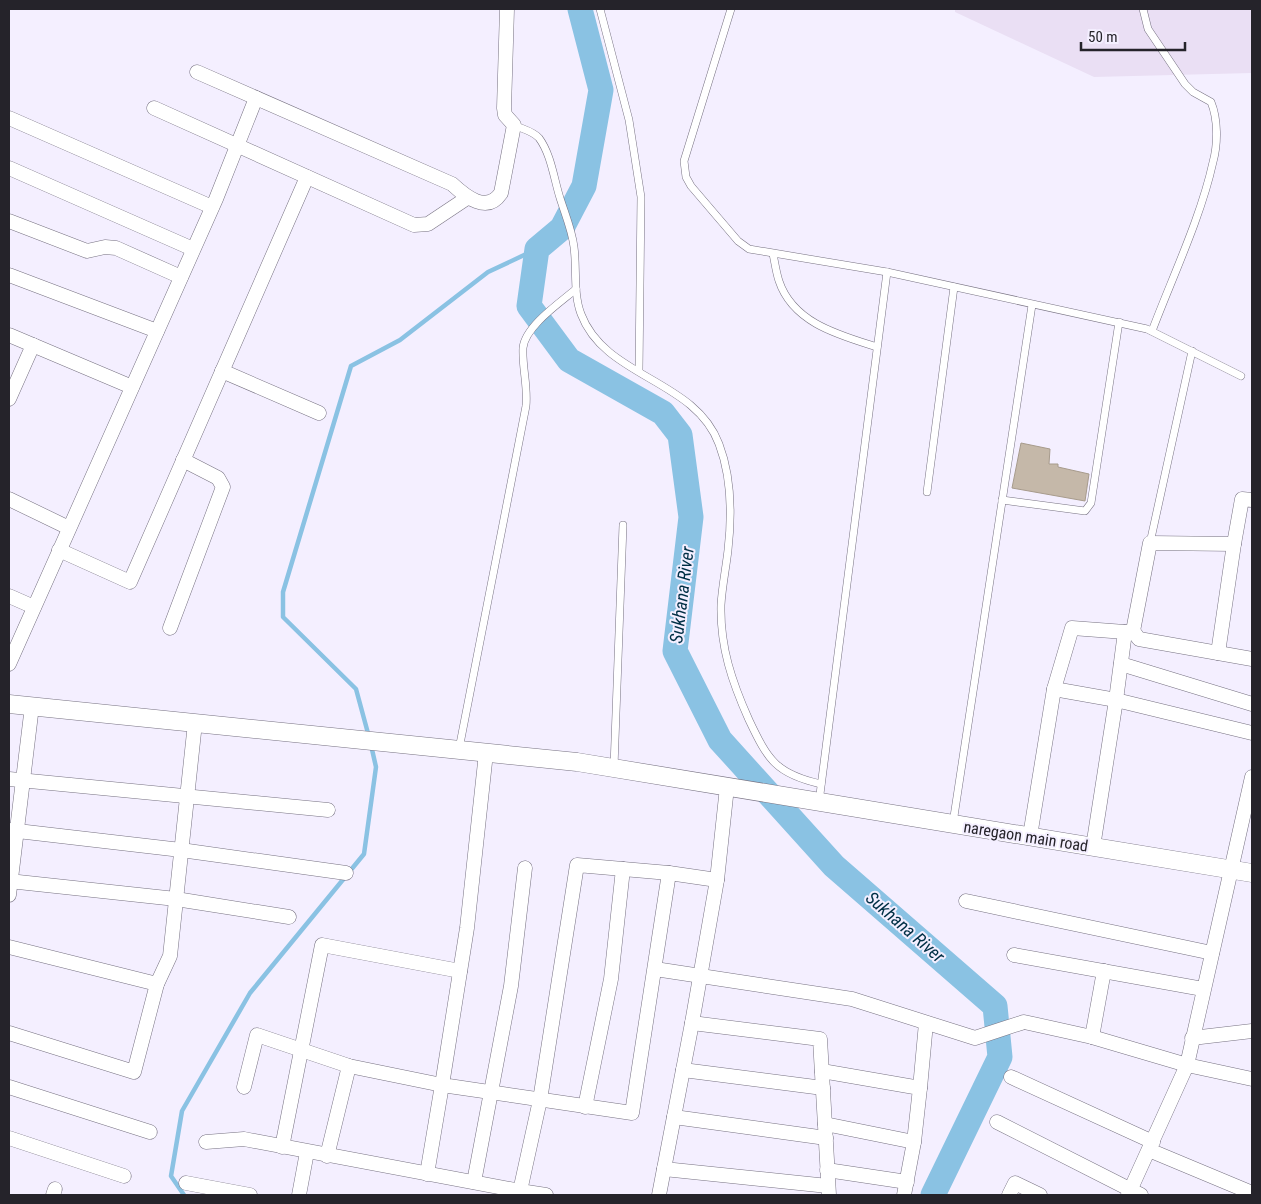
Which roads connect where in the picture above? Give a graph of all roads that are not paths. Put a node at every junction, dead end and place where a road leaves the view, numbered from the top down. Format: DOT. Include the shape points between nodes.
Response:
graph roads {
  1 [pos="508,9"];
  2 [pos="600,9"];
  3 [pos="731,9"];
  4 [pos="1143,9"];
  5 [pos="197,72"];
  6 [pos="256,98"];
  7 [pos="154,108"];
  8 [pos="9,118"];
  9 [pos="514,125"];
  10 [pos="237,145"];
  11 [pos="9,168"];
  12 [pos="307,176"];
  13 [pos="467,198"];
  14 [pos="212,207"];
  15 [pos="9,221"];
  16 [pos="193,250"];
  17 [pos="773,254"];
  18 [pos="887,272"];
  19 [pos="9,275"];
  20 [pos="181,277"];
  21 [pos="954,287"];
  22 [pos="576,288"];
  23 [pos="1032,305"];
  24 [pos="1119,322"];
  25 [pos="157,331"];
  26 [pos="1152,331"];
  27 [pos="9,335"];
  28 [pos="33,346"];
  29 [pos="877,346"];
  30 [pos="1192,351"];
  31 [pos="222,371"];
  32 [pos="639,371"];
  33 [pos="1241,376"];
  34 [pos="132,387"];
  35 [pos="9,399"];
  36 [pos="319,413"];
  37 [pos="183,460"];
  38 [pos="927,492"];
  39 [pos="9,499"];
  40 [pos="1002,500"];
  41 [pos="1252,500"];
  42 [pos="623,525"];
  43 [pos="69,528"];
  44 [pos="1150,543"];
  45 [pos="1234,544"];
  46 [pos="59,550"];
  47 [pos="9,596"];
  48 [pos="34,607"];
  49 [pos="170,628"];
  50 [pos="1129,632"];
  51 [pos="1218,653"];
  52 [pos="1252,659"];
  53 [pos="9,664"];
  54 [pos="1120,664"];
  55 [pos="1054,689"];
  56 [pos="1116,700"];
  57 [pos="9,704"];
  58 [pos="1252,704"];
  59 [pos="32,706"];
  60 [pos="195,723"];
  61 [pos="1252,733"];
  62 [pos="459,750"];
  63 [pos="486,753"];
  64 [pos="614,768"];
  65 [pos="1252,777"];
  66 [pos="9,779"];
  67 [pos="23,780"];
  68 [pos="822,784"];
  69 [pos="728,787"];
  70 [pos="187,796"];
  71 [pos="819,802"];
  72 [pos="328,810"];
  73 [pos="953,824"];
  74 [pos="13,830"];
  75 [pos="1030,836"];
  76 [pos="1093,847"];
  77 [pos="182,850"];
  78 [pos="525,868"];
  79 [pos="623,869"];
  80 [pos="1230,869"];
  81 [pos="346,873"];
  82 [pos="668,873"];
  83 [pos="1252,873"];
  84 [pos="716,880"];
  85 [pos="9,886"];
  86 [pos="176,899"];
  87 [pos="966,901"];
  88 [pos="289,917"];
  89 [pos="9,947"];
  90 [pos="1212,953"];
  91 [pos="1014,954"];
  92 [pos="655,969"];
  93 [pos="460,971"];
  94 [pos="1104,971"];
  95 [pos="699,976"];
  96 [pos="157,984"];
  97 [pos="1203,990"];
  98 [pos="692,1023"];
  99 [pos="926,1023"];
  100 [pos="1252,1031"];
  101 [pos="9,1033"];
  102 [pos="1092,1038"];
  103 [pos="1192,1038"];
  104 [pos="302,1051"];
  105 [pos="1187,1065"];
  106 [pos="349,1066"];
  107 [pos="683,1070"];
  108 [pos="822,1071"];
  109 [pos="1011,1077"];
  110 [pos="1252,1079"];
  111 [pos="442,1085"];
  112 [pos="9,1087"];
  113 [pos="244,1087"];
  114 [pos="823,1088"];
  115 [pos="920,1088"];
  116 [pos="492,1092"];
  117 [pos="540,1100"];
  118 [pos="585,1107"];
  119 [pos="674,1117"];
  120 [pos="997,1122"];
  121 [pos="826,1131"];
  122 [pos="150,1132"];
  123 [pos="9,1138"];
  124 [pos="206,1142"];
  125 [pos="914,1142"];
  126 [pos="1151,1146"];
  127 [pos="282,1147"];
  128 [pos="306,1152"];
  129 [pos="327,1156"];
  130 [pos="664,1169"];
  131 [pos="828,1170"];
  132 [pos="427,1174"];
  133 [pos="124,1176"];
  134 [pos="474,1182"];
  135 [pos="186,1183"];
  136 [pos="906,1189"];
  137 [pos="829,1191"];
  138 [pos="520,1193"];
  139 [pos="1252,1193"];
  140 [pos="1133,1194"];
  141 [pos="250,1195"];
  142 [pos="299,1195"];
  143 [pos="546,1195"];
  144 [pos="659,1195"];
  145 [pos="1009,1195"];
  146 [pos="1040,1195"];
  1 -- 9 [label="street" via="504,108 505,115"];
  2 -- 32 [label="lane" via="628,120 641,197"];
  3 -- 17 [label="lane" via="684,161 684,170 691,186 738,241 749,249"];
  4 -- 26 [label="lane" via="1148,29 1185,84 1212,105 1216,146 1201,203"];
  5 -- 6 [label="street"];
  6 -- 10 [label="street"];
  6 -- 13 [label="street" via="452,184"];
  7 -- 10 [label="street"];
  8 -- 14 [label="street"];
  9 -- 13 [label="street" via="501,193 488,203"];
  9 -- 22 [label="lane" via="533,133 543,146 573,237"];
  10 -- 12 [label="street"];
  10 -- 14 [label="street"];
  11 -- 16 [label="street"];
  12 -- 13 [label="street" via="414,225 428,224"];
  12 -- 31 [label="street"];
  14 -- 16 [label="street"];
  15 -- 20 [label="street" via="87,251 116,248"];
  16 -- 20 [label="street"];
  17 -- 18 [label="lane"];
  17 -- 29 [label="lane" via="779,281 799,312 834,333"];
  18 -- 21 [label="lane"];
  18 -- 29 [label="lane"];
  19 -- 25 [label="street"];
  20 -- 25 [label="street"];
  21 -- 23 [label="lane"];
  21 -- 38 [label="lane"];
  22 -- 32 [label="lane" via="581,314 598,342"];
  22 -- 62 [label="lane" via="548,312 525,339 526,406"];
  23 -- 24 [label="lane"];
  23 -- 40 [label="lane"];
  24 -- 26 [label="lane"];
  24 -- 40 [label="lane" via="1088,510"];
  25 -- 34 [label="street"];
  26 -- 30 [label="lane"];
  27 -- 28 [label="street"];
  28 -- 34 [label="street"];
  28 -- 35 [label="street"];
  29 -- 68 [label="lane"];
  30 -- 33 [label="lane"];
  30 -- 44 [label="lane"];
  31 -- 36 [label="street"];
  31 -- 37 [label="street"];
  32 -- 68 [label="lane" via="667,386 692,407 711,427 719,442 731,505 721,604 726,658 736,691 756,736 774,763 795,777"];
  34 -- 43 [label="street"];
  37 -- 46 [label="street" via="130,582"];
  37 -- 49 [label="street" via="218,478 223,487"];
  39 -- 43 [label="street"];
  40 -- 73 [label="lane"];
  41 -- 45 [label="street" via="1242,499"];
  42 -- 64 [label="lane"];
  43 -- 46 [label="street"];
  44 -- 45 [label="street"];
  44 -- 50 [label="street"];
  45 -- 51 [label="street"];
  46 -- 48 [label="street"];
  47 -- 48 [label="street"];
  48 -- 53 [label="street"];
  50 -- 51 [label="street" via="1140,639"];
  50 -- 54 [label="street"];
  50 -- 55 [label="street" via="1072,628"];
  51 -- 52 [label="street"];
  54 -- 56 [label="street"];
  54 -- 58 [label="street"];
  55 -- 56 [label="street"];
  55 -- 75 [label="street"];
  56 -- 61 [label="street"];
  56 -- 76 [label="street"];
  57 -- 59 [label="street, naregaon main road"];
  59 -- 60 [label="street, naregaon main road"];
  59 -- 67 [label="street"];
  60 -- 62 [label="street, naregaon main road"];
  60 -- 70 [label="street"];
  62 -- 63 [label="street, naregaon main road"];
  63 -- 64 [label="street, naregaon main road"];
  63 -- 93 [label="street"];
  64 -- 69 [label="street, naregaon main road"];
  65 -- 80 [label="street"];
  66 -- 67 [label="street"];
  67 -- 70 [label="street"];
  67 -- 74 [label="street"];
  68 -- 71 [label="lane"];
  69 -- 71 [label="street, naregaon main road"];
  69 -- 84 [label="street"];
  70 -- 72 [label="street"];
  70 -- 77 [label="street"];
  71 -- 73 [label="street, naregaon main road"];
  73 -- 75 [label="street, naregaon main road"];
  74 -- 77 [label="street"];
  74 -- 85 [label="street"];
  75 -- 76 [label="street, naregaon main road"];
  76 -- 80 [label="street, naregaon main road"];
  77 -- 81 [label="street"];
  77 -- 86 [label="street"];
  78 -- 116 [label="street" via="515,959"];
  79 -- 82 [label="street"];
  79 -- 117 [label="street" via="577,865"];
  79 -- 118 [label="street" via="612,979"];
  80 -- 83 [label="street, naregaon main road"];
  80 -- 90 [label="street"];
  82 -- 84 [label="street"];
  82 -- 92 [label="street"];
  84 -- 95 [label="street"];
  85 -- 86 [label="street"];
  86 -- 88 [label="street"];
  86 -- 96 [label="street" via="170,956"];
  87 -- 90 [label="street"];
  89 -- 96 [label="street"];
  90 -- 97 [label="street"];
  91 -- 94 [label="street"];
  92 -- 95 [label="street"];
  92 -- 118 [label="street" via="632,1113"];
  93 -- 104 [label="street" via="322,945"];
  93 -- 111 [label="street"];
  94 -- 97 [label="street"];
  94 -- 102 [label="street"];
  95 -- 98 [label="street"];
  95 -- 99 [label="street" via="852,1000"];
  96 -- 101 [label="street" via="134,1072"];
  97 -- 103 [label="street"];
  98 -- 107 [label="street"];
  98 -- 108 [label="street" via="820,1039"];
  99 -- 102 [label="street" via="975,1038 1024,1022"];
  99 -- 115 [label="street"];
  100 -- 103 [label="street"];
  102 -- 105 [label="street"];
  103 -- 105 [label="street"];
  104 -- 106 [label="street"];
  104 -- 113 [label="street" via="257,1035"];
  104 -- 127 [label="street"];
  105 -- 110 [label="street"];
  105 -- 126 [label="street"];
  106 -- 111 [label="street"];
  106 -- 129 [label="street"];
  107 -- 114 [label="street"];
  107 -- 119 [label="street"];
  108 -- 114 [label="street"];
  108 -- 115 [label="street"];
  109 -- 126 [label="street"];
  111 -- 116 [label="street"];
  111 -- 132 [label="street"];
  112 -- 122 [label="street"];
  114 -- 121 [label="street"];
  115 -- 125 [label="street"];
  116 -- 117 [label="street"];
  116 -- 134 [label="street"];
  117 -- 118 [label="street"];
  117 -- 138 [label="street"];
  119 -- 121 [label="street"];
  119 -- 130 [label="street"];
  120 -- 140 [label="street"];
  121 -- 125 [label="street"];
  121 -- 131 [label="street"];
  123 -- 133 [label="street"];
  124 -- 127 [label="street" via="244,1139"];
  125 -- 136 [label="street"];
  126 -- 139 [label="street"];
  126 -- 140 [label="street"];
  127 -- 128 [label="street"];
  128 -- 129 [label="street"];
  128 -- 142 [label="street"];
  129 -- 132 [label="street"];
  130 -- 137 [label="street"];
  130 -- 144 [label="street"];
  131 -- 136 [label="street"];
  131 -- 137 [label="street"];
  132 -- 134 [label="street"];
  134 -- 138 [label="street"];
  135 -- 141 [label="street"];
  138 -- 143 [label="street"];
  145 -- 146 [label="street" via="1015,1183"];
}
